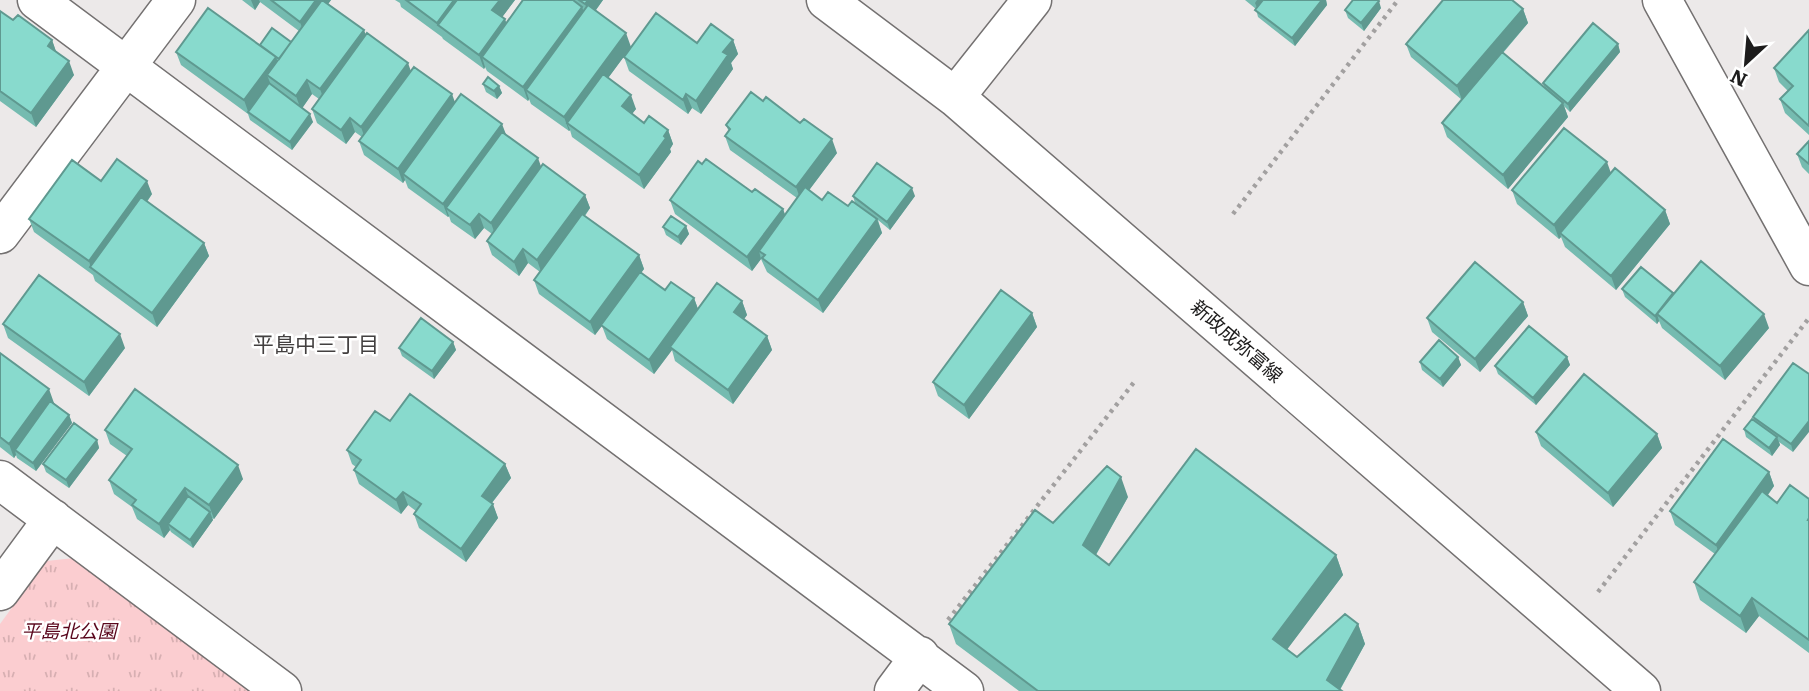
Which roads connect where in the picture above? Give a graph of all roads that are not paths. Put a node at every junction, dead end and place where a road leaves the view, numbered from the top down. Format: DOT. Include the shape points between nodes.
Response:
graph roads {
  1 [pos="37,0"];
  2 [pos="176,0"];
  3 [pos="826,0"];
  4 [pos="1032,0"];
  5 [pos="1662,0"];
  6 [pos="125,67"];
  7 [pos="955,97"];
  8 [pos="0,234"];
  9 [pos="1809,266"];
  10 [pos="0,480"];
  11 [pos="53,519"];
  12 [pos="0,591"];
  13 [pos="919,656"];
  14 [pos="282,691"];
  15 [pos="894,691"];
  16 [pos="964,691"];
  17 [pos="1641,691"];
  1 -- 6 [label="street"];
  2 -- 6 [label="street"];
  3 -- 7 [label="street, 新政成弥富線"];
  4 -- 7 [label="street"];
  5 -- 9 [label="street"];
  6 -- 8 [label="street"];
  6 -- 13 [label="street"];
  7 -- 17 [label="street, 新政成弥富線"];
  10 -- 11 [label="street"];
  11 -- 12 [label="street"];
  11 -- 14 [label="street"];
  13 -- 15 [label="street"];
  13 -- 16 [label="street"];
}
